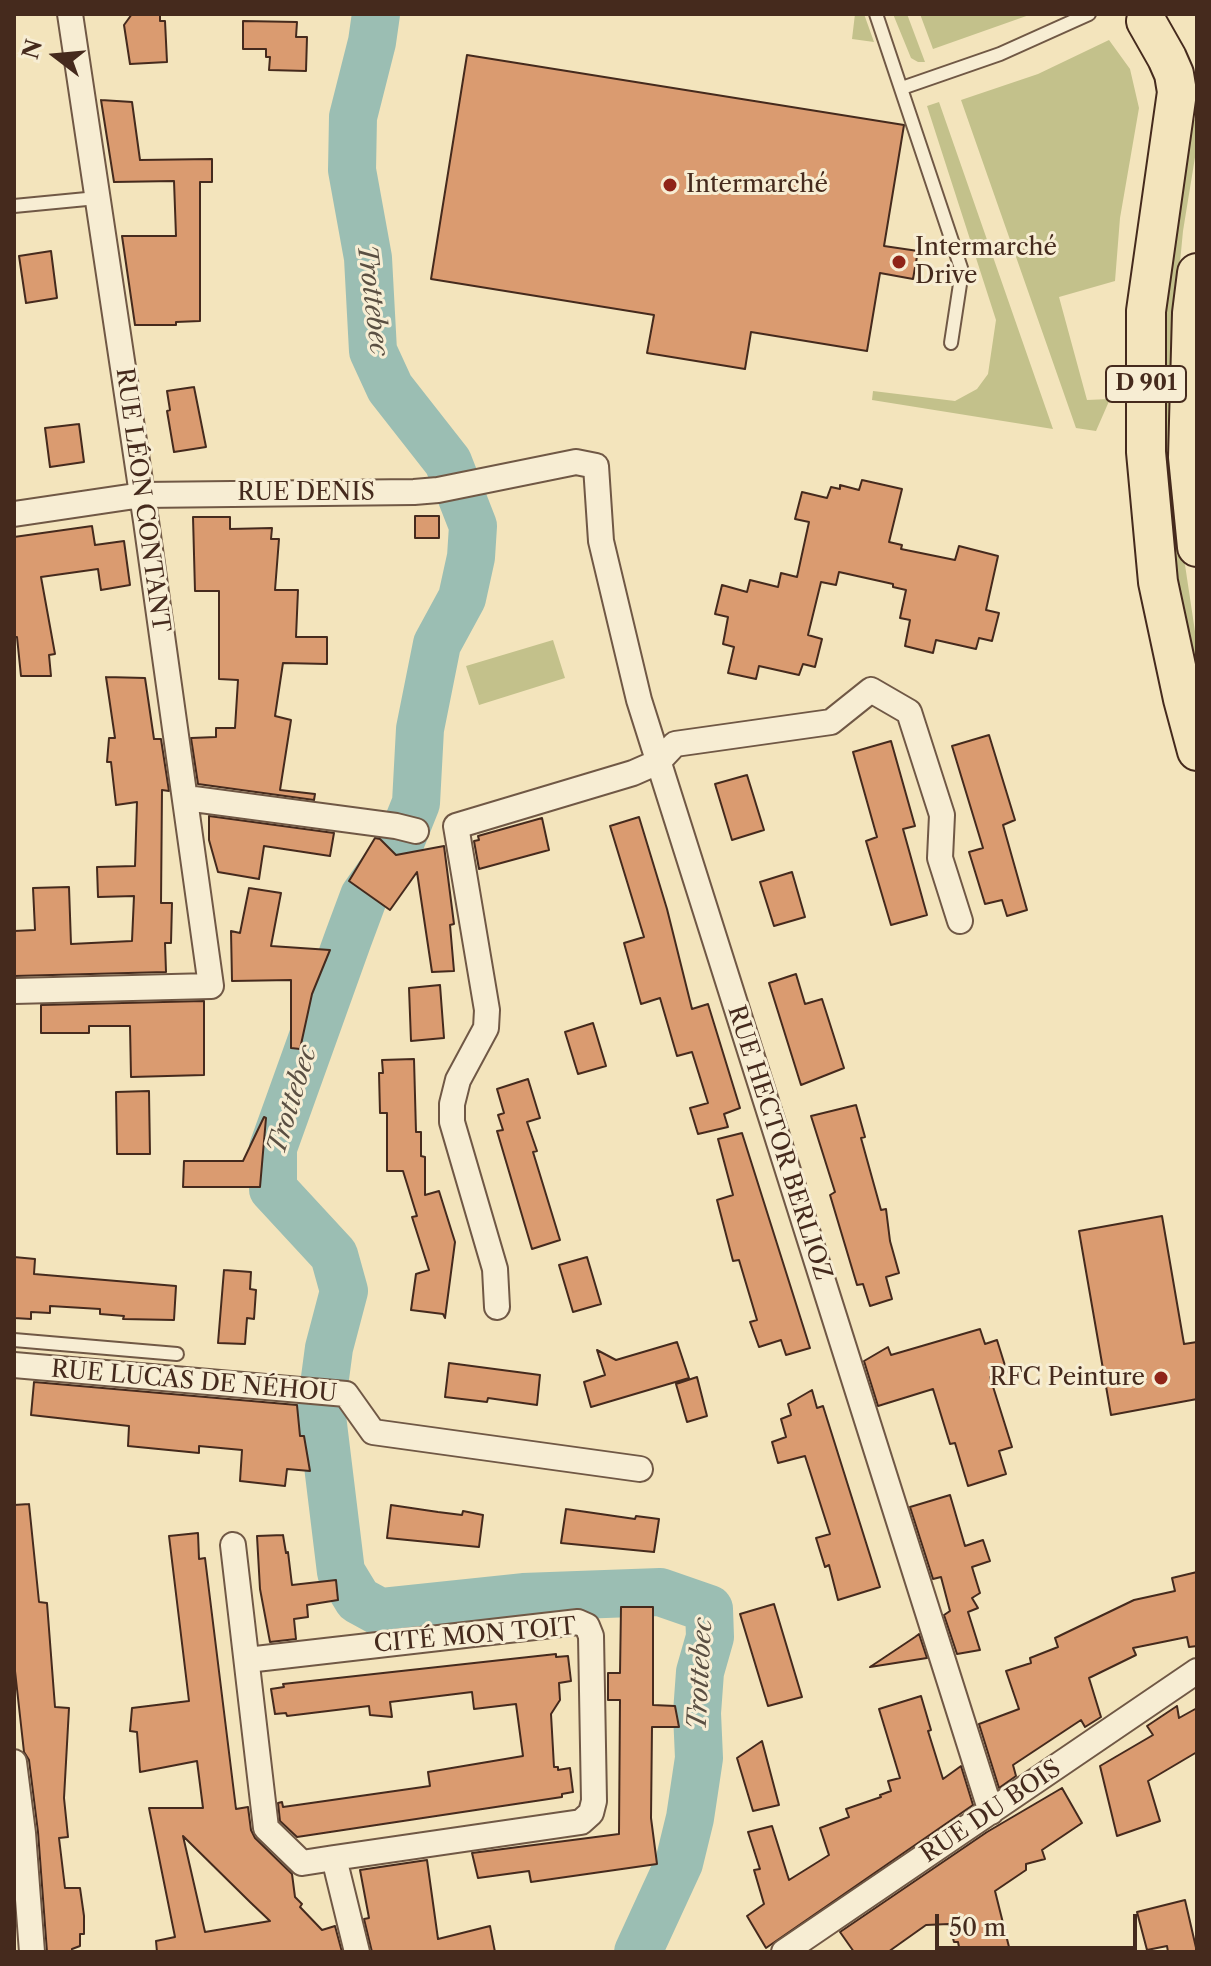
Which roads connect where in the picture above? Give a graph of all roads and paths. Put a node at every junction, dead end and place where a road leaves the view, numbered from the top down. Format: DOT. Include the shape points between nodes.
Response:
graph roads {
  1 [pos="70,14"];
  2 [pos="876,14"];
  3 [pos="1089,14"];
  4 [pos="1144,17"];
  5 [pos="1197,50"];
  6 [pos="902,88"];
  7 [pos="97,198"];
  8 [pos="14,206"];
  9 [pos="1197,273"];
  10 [pos="951,343"];
  11 [pos="596,466"];
  12 [pos="142,495"];
  13 [pos="14,514"];
  14 [pos="1197,547"];
  15 [pos="1197,751"];
  16 [pos="658,762"];
  17 [pos="186,798"];
  18 [pos="406,828"];
  19 [pos="960,921"];
  20 [pos="14,991"];
  21 [pos="497,1307"];
  22 [pos="14,1340"];
  23 [pos="177,1354"];
  24 [pos="14,1365"];
  25 [pos="640,1469"];
  26 [pos="233,1545"];
  27 [pos="247,1660"];
  28 [pos="1197,1671"];
  29 [pos="14,1762"];
  30 [pos="991,1812"];
  31 [pos="334,1858"];
  32 [pos="32,1952"];
  33 [pos="357,1952"];
  34 [pos="784,1952"];
  1 -- 7 [label="street, RUE LÉON CONTANT"];
  2 -- 6 [label="lane"];
  3 -- 6 [label="lane" via="1000,54"];
  4 -- 5 [label="main road" via="1170,42"];
  4 -- 15 [label="main road, D 901" via="1167,58 1177,92 1146,311 1146,452 1158,582"];
  6 -- 10 [label="lane" via="962,271"];
  7 -- 8 [label="lane"];
  7 -- 12 [label="street, RUE LÉON CONTANT"];
  9 -- 14 [label="main road, D 901" via="1188,457"];
  11 -- 12 [label="street, RUE DENIS" via="576,462 438,490"];
  11 -- 16 [label="street, RUE HECTOR BERLIOZ" via="601,541"];
  12 -- 13 [label="street, RUE DENIS"];
  12 -- 17 [label="street, RUE LÉON CONTANT"];
  16 -- 19 [label="street" via="675,744 831,722 871,690 909,712 942,815 940,858"];
  16 -- 21 [label="street" via="456,826 487,1010 486,1028 458,1080 452,1122 495,1269"];
  16 -- 30 [label="street, RUE HECTOR BERLIOZ"];
  17 -- 18 [label="street"];
  17 -- 20 [label="street, RUE LÉON CONTANT" via="211,986"];
  22 -- 23 [label="lane"];
  24 -- 25 [label="street, RUE LUCAS DE NÉHOU" via="346,1394 373,1432"];
  26 -- 27 [label="street, CITÉ MON TOIT"];
  27 -- 31 [label="street, CITÉ MON TOIT" via="266,1828 302,1863"];
  27 -- 31 [label="street, CITÉ MON TOIT" via="578,1622 587,1626 592,1666 591,1813 581,1822"];
  28 -- 30 [label="street, RUE DU BOIS"];
  29 -- 32 [label="street"];
  30 -- 34 [label="street, RUE DU BOIS"];
  31 -- 33 [label="street"];
}
